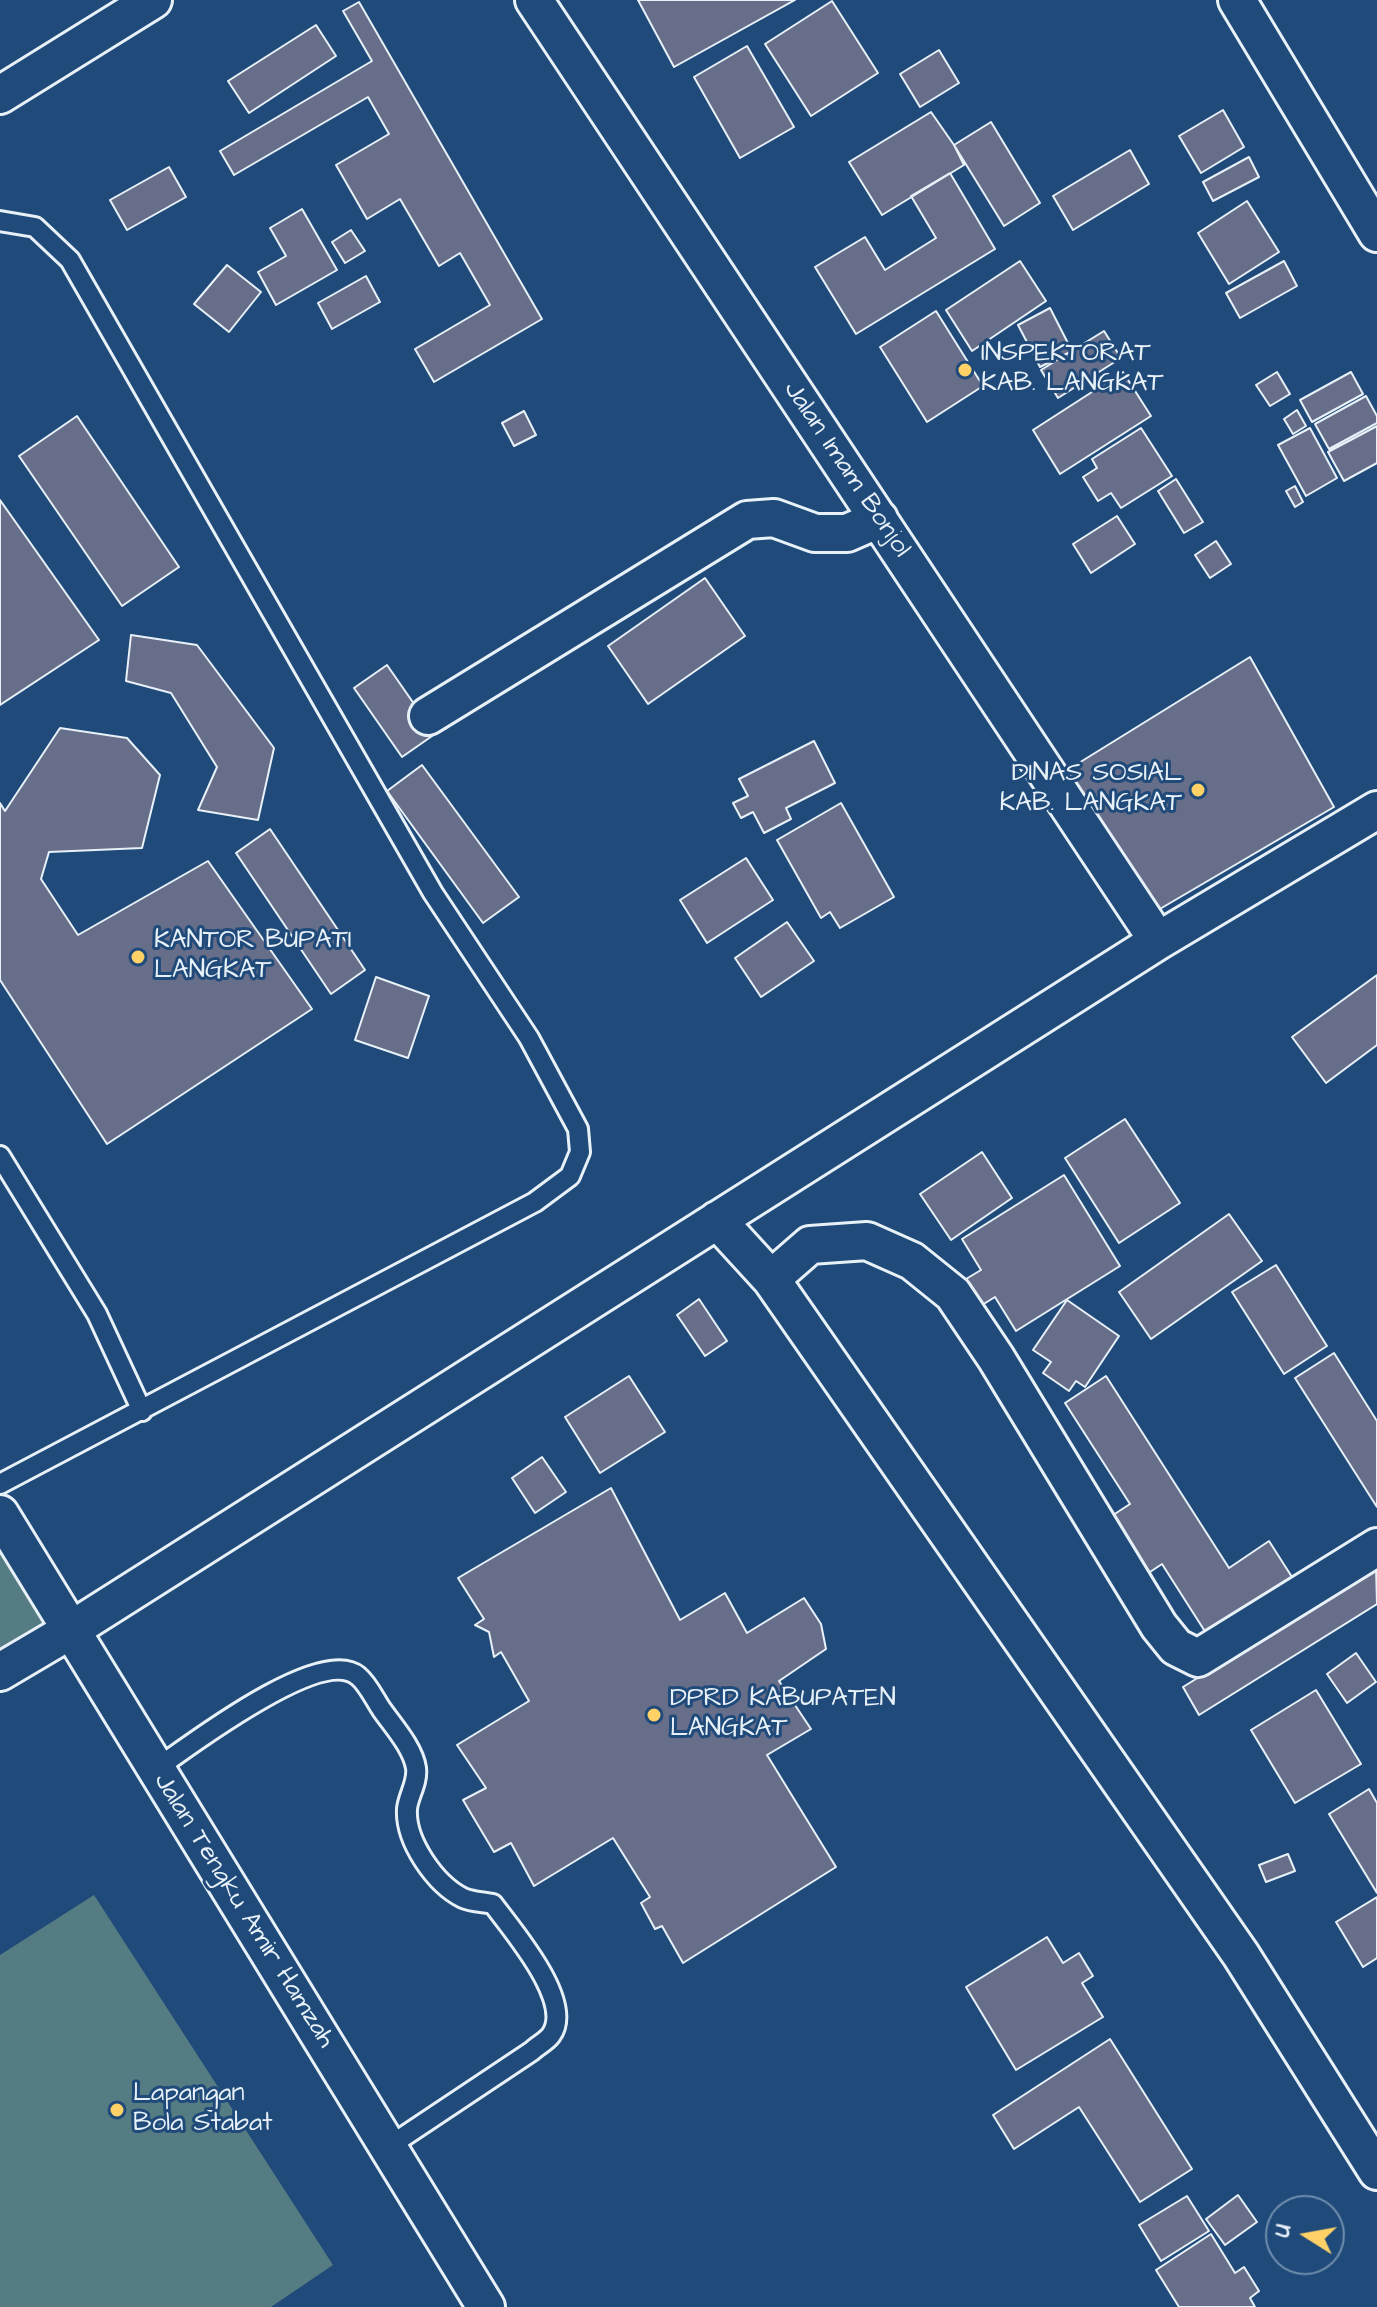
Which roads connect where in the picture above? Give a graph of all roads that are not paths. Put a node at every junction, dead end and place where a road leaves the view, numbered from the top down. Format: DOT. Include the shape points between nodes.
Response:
graph roads {
  1 [pos="153,0"];
  2 [pos="534,0"];
  3 [pos="1237,0"];
  4 [pos="0,95"];
  5 [pos="0,221"];
  6 [pos="1377,233"];
  7 [pos="879,519"];
  8 [pos="428,716"];
  9 [pos="1377,810"];
  10 [pos="1158,941"];
  11 [pos="0,1156"];
  12 [pos="717,1220"];
  13 [pos="771,1279"];
  14 [pos="142,1411"];
  15 [pos="0,1484"];
  16 [pos="0,1514"];
  17 [pos="1377,1547"];
  18 [pos="71,1630"];
  19 [pos="0,1672"];
  20 [pos="156,1769"];
  21 [pos="388,2147"];
  22 [pos="1377,2171"];
  23 [pos="486,2307"];
  1 -- 4 [label="street"];
  2 -- 7 [label="street, Jalan Imam Bonjol"];
  3 -- 6 [label="street"];
  5 -- 14 [label="lane" via="35,227 70,260 433,893 529,1038 578,1129 580,1152 570,1176 535,1202"];
  7 -- 8 [label="street" via="847,533 815,533 774,518 747,520"];
  7 -- 10 [label="street, Jalan Imam Bonjol"];
  9 -- 10 [label="street"];
  10 -- 12 [label="street"];
  11 -- 14 [label="lane" via="97,1314"];
  12 -- 13 [label="street"];
  12 -- 18 [label="street"];
  13 -- 17 [label="street" via="810,1245 867,1241 912,1261 953,1294 1159,1626 1176,1647 1198,1658"];
  13 -- 22 [label="street" via="1241,1955"];
  14 -- 15 [label="lane"];
  16 -- 18 [label="street, Jalan Tengku Amir Hamzah"];
  18 -- 19 [label="street"];
  18 -- 20 [label="street, Jalan Tengku Amir Hamzah"];
  20 -- 21 [label="street, Jalan Tengku Amir Hamzah"];
  20 -- 21 [label="lane" via="263,1696 323,1670 357,1675 404,1741 416,1768 406,1807 408,1832 450,1890 493,1904 547,1978 556,2015 552,2034 532,2051"];
  21 -- 23 [label="street, Jalan Tengku Amir Hamzah"];
}
